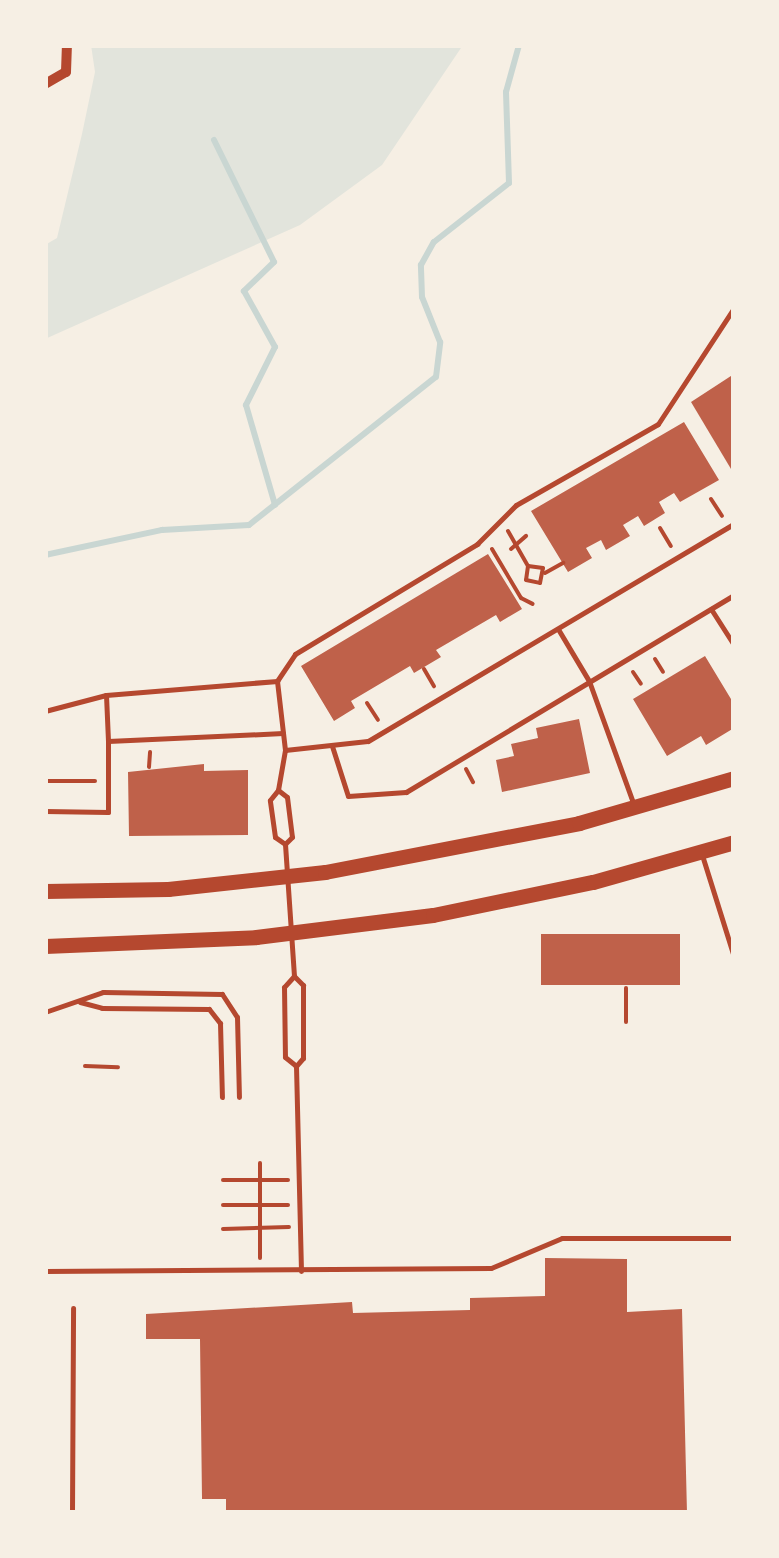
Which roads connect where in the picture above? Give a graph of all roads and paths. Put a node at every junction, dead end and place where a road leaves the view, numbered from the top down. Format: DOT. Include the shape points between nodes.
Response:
graph roads {
  1 [pos="68,45"];
  2 [pos="45,84"];
  3 [pos="734,308"];
  4 [pos="711,499"];
  5 [pos="501,520"];
  6 [pos="731,526"];
  7 [pos="660,528"];
  8 [pos="484,536"];
  9 [pos="526,536"];
  10 [pos="513,547"];
  11 [pos="678,557"];
  12 [pos="563,562"];
  13 [pos="528,566"];
  14 [pos="545,573"];
  15 [pos="528,582"];
  16 [pos="518,593"];
  17 [pos="734,595"];
  18 [pos="533,604"];
  19 [pos="710,608"];
  20 [pos="558,629"];
  21 [pos="734,644"];
  22 [pos="424,669"];
  23 [pos="277,681"];
  24 [pos="589,681"];
  25 [pos="106,694"];
  26 [pos="441,698"];
  27 [pos="367,703"];
  28 [pos="45,711"];
  29 [pos="385,731"];
  30 [pos="283,733"];
  31 [pos="108,742"];
  32 [pos="332,746"];
  33 [pos="285,750"];
  34 [pos="734,778"];
  35 [pos="108,780"];
  36 [pos="45,781"];
  37 [pos="278,790"];
  38 [pos="635,808"];
  39 [pos="45,811"];
  40 [pos="734,842"];
  41 [pos="285,844"];
  42 [pos="701,852"];
  43 [pos="289,876"];
  44 [pos="45,890"];
  45 [pos="295,933"];
  46 [pos="45,946"];
  47 [pos="734,957"];
  48 [pos="294,976"];
  49 [pos="626,988"];
  50 [pos="76,1000"];
  51 [pos="45,1012"];
  52 [pos="626,1022"];
  53 [pos="84,1066"];
  54 [pos="296,1066"];
  55 [pos="118,1067"];
  56 [pos="222,1097"];
  57 [pos="239,1097"];
  58 [pos="260,1162"];
  59 [pos="223,1180"];
  60 [pos="260,1180"];
  61 [pos="299,1180"];
  62 [pos="260,1205"];
  63 [pos="300,1205"];
  64 [pos="223,1206"];
  65 [pos="300,1227"];
  66 [pos="260,1228"];
  67 [pos="223,1229"];
  68 [pos="734,1238"];
  69 [pos="260,1270"];
  70 [pos="45,1271"];
  71 [pos="301,1271"];
  72 [pos="74,1308"];
  73 [pos="72,1513"];
  1 -- 2 [label="street" via="66,72"];
  3 -- 5 [label="lane" via="658,424"];
  4 -- 6 [label="path"];
  5 -- 8 [label="lane"];
  5 -- 10 [label="path"];
  6 -- 11 [label="lane"];
  7 -- 11 [label="path"];
  8 -- 16 [label="path"];
  8 -- 23 [label="lane" via="295,654"];
  9 -- 10 [label="path"];
  10 -- 13 [label="path"];
  11 -- 20 [label="lane"];
  12 -- 14 [label="path"];
  13 -- 14 [label="path"];
  13 -- 15 [label="path"];
  14 -- 15 [label="path" via="540,583"];
  15 -- 16 [label="path"];
  16 -- 18 [label="path"];
  17 -- 19 [label="lane"];
  19 -- 21 [label="lane"];
  19 -- 24 [label="lane"];
  20 -- 24 [label="lane"];
  20 -- 26 [label="lane"];
  22 -- 26 [label="path"];
  23 -- 25 [label="lane"];
  23 -- 30 [label="lane"];
  24 -- 32 [label="lane" via="406,792 348,796"];
  24 -- 38 [label="lane"];
  25 -- 28 [label="lane"];
  25 -- 31 [label="lane"];
  26 -- 29 [label="lane"];
  27 -- 29 [label="path"];
  29 -- 32 [label="lane"];
  30 -- 31 [label="lane"];
  30 -- 33 [label="lane"];
  31 -- 35 [label="lane"];
  32 -- 33 [label="lane"];
  33 -- 37 [label="lane"];
  34 -- 38 [label="main road"];
  35 -- 36 [label="path"];
  35 -- 39 [label="lane" via="108,812"];
  37 -- 41 [label="lane" via="287,797 292,837"];
  37 -- 41 [label="lane" via="270,800 276,837"];
  38 -- 43 [label="main road" via="497,842"];
  40 -- 42 [label="main road"];
  41 -- 43 [label="lane"];
  42 -- 45 [label="main road" via="488,904"];
  42 -- 47 [label="lane"];
  43 -- 44 [label="main road" via="168,889"];
  43 -- 45 [label="lane"];
  45 -- 46 [label="main road"];
  45 -- 48 [label="lane"];
  48 -- 54 [label="lane" via="303,985 304,1058"];
  48 -- 54 [label="lane" via="284,987 285,1057"];
  49 -- 52 [label="path"];
  50 -- 51 [label="lane"];
  50 -- 56 [label="lane" via="102,1008 208,1009 220,1023"];
  50 -- 57 [label="lane" via="103,992 222,994 237,1017"];
  53 -- 55 [label="path"];
  54 -- 61 [label="lane"];
  58 -- 60 [label="path"];
  59 -- 60 [label="path"];
  60 -- 61 [label="path"];
  60 -- 62 [label="path"];
  61 -- 63 [label="lane"];
  62 -- 63 [label="path"];
  62 -- 64 [label="path"];
  62 -- 66 [label="path"];
  63 -- 65 [label="lane"];
  65 -- 66 [label="path"];
  65 -- 71 [label="lane"];
  66 -- 67 [label="path"];
  66 -- 69 [label="path"];
  68 -- 71 [label="lane" via="562,1238 492,1268"];
  69 -- 70 [label="lane"];
  69 -- 71 [label="lane"];
  72 -- 73 [label="lane"];
}
